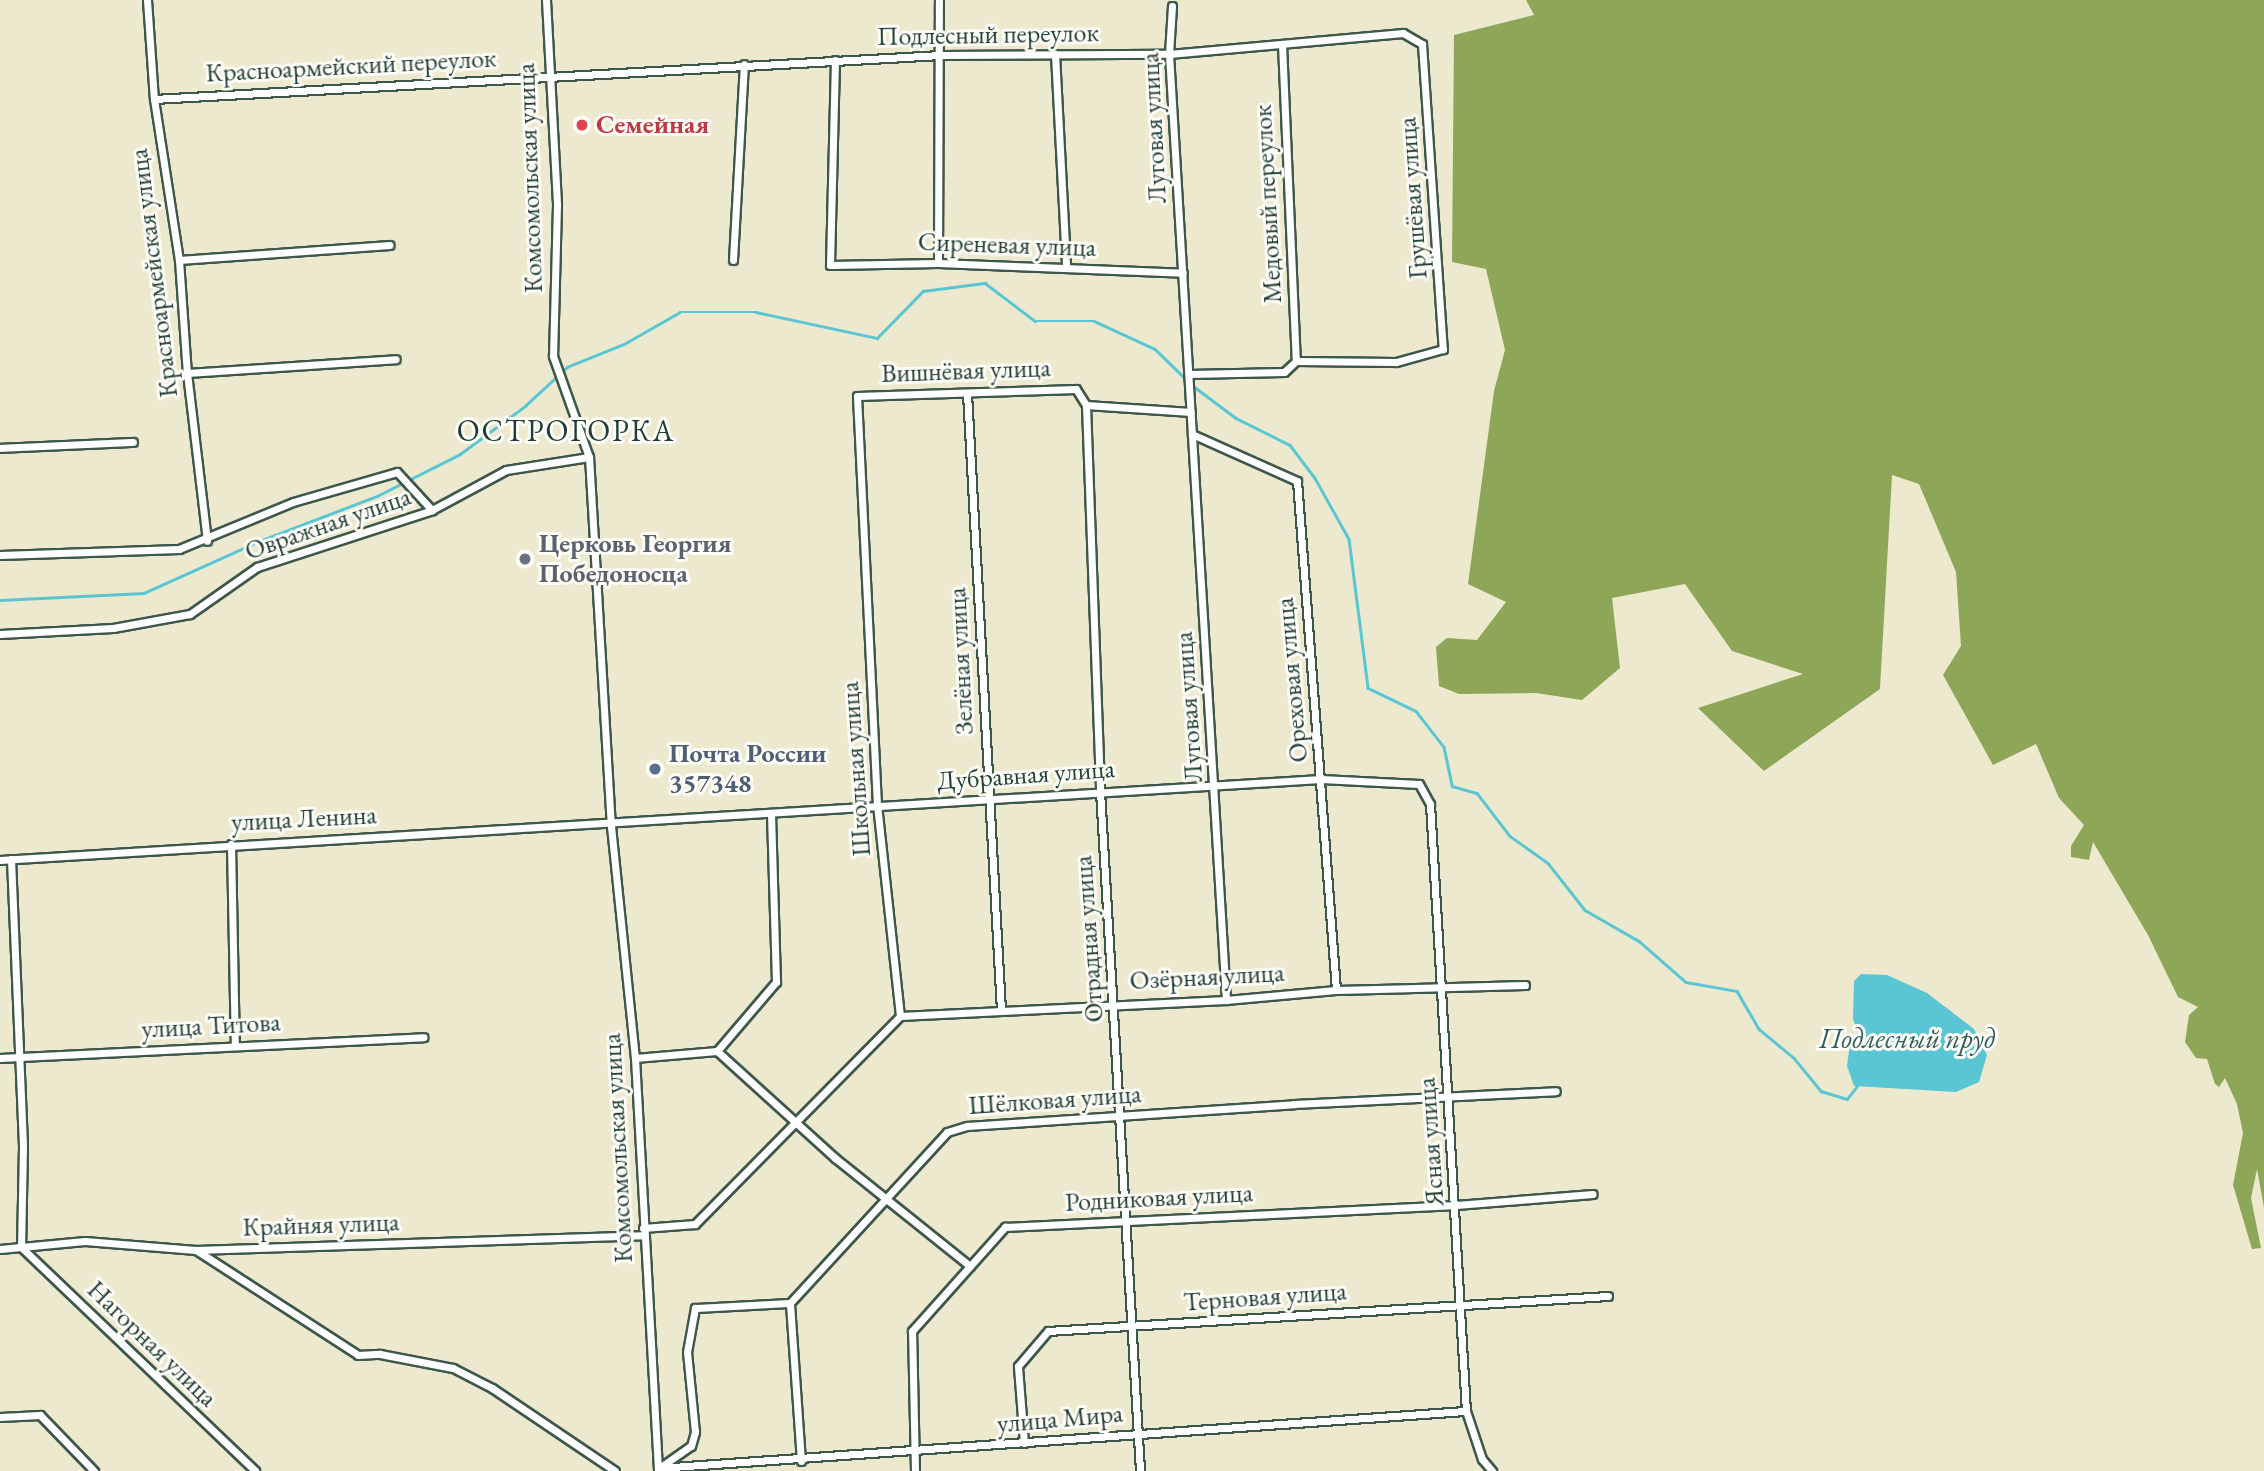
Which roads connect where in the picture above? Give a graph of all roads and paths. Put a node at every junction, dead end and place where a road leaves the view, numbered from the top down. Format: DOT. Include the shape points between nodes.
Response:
graph roads {
  1 [pos="147,0"];
  2 [pos="545,0"];
  3 [pos="939,0"];
  4 [pos="1172,6"];
  5 [pos="1282,44"];
  6 [pos="1422,44"];
  7 [pos="1055,54"];
  8 [pos="1169,54"];
  9 [pos="941,55"];
  10 [pos="835,60"];
  11 [pos="744,64"];
  12 [pos="550,75"];
  13 [pos="154,99"];
  14 [pos="389,245"];
  15 [pos="179,260"];
  16 [pos="733,260"];
  17 [pos="938,262"];
  18 [pos="1066,267"];
  19 [pos="1182,273"];
  20 [pos="396,359"];
  21 [pos="1296,361"];
  22 [pos="187,373"];
  23 [pos="1189,374"];
  24 [pos="967,393"];
  25 [pos="1086,405"];
  26 [pos="1191,412"];
  27 [pos="1192,434"];
  28 [pos="133,442"];
  29 [pos="0,448"];
  30 [pos="589,457"];
  31 [pos="432,510"];
  32 [pos="862,519"];
  33 [pos="206,541"];
  34 [pos="0,555"];
  35 [pos="0,634"];
  36 [pos="1321,779"];
  37 [pos="1215,785"];
  38 [pos="1100,791"];
  39 [pos="989,799"];
  40 [pos="1430,804"];
  41 [pos="877,806"];
  42 [pos="771,814"];
  43 [pos="611,826"];
  44 [pos="231,844"];
  45 [pos="11,859"];
  46 [pos="0,860"];
  47 [pos="1525,985"];
  48 [pos="1440,987"];
  49 [pos="1336,990"];
  50 [pos="1226,1000"];
  51 [pos="1114,1004"];
  52 [pos="1002,1010"];
  53 [pos="900,1016"];
  54 [pos="423,1037"];
  55 [pos="235,1046"];
  56 [pos="717,1051"];
  57 [pos="16,1057"];
  58 [pos="0,1058"];
  59 [pos="635,1058"];
  60 [pos="1556,1091"];
  61 [pos="1450,1098"];
  62 [pos="1120,1116"];
  63 [pos="795,1120"];
  64 [pos="1593,1194"];
  65 [pos="886,1198"];
  66 [pos="1457,1205"];
  67 [pos="1126,1221"];
  68 [pos="643,1231"];
  69 [pos="21,1247"];
  70 [pos="0,1249"];
  71 [pos="196,1250"];
  72 [pos="970,1266"];
  73 [pos="1608,1296"];
  74 [pos="790,1303"];
  75 [pos="1462,1306"];
  76 [pos="1132,1326"];
  77 [pos="1466,1411"];
  78 [pos="0,1418"];
  79 [pos="1138,1433"];
  80 [pos="1024,1443"];
  81 [pos="914,1451"];
  82 [pos="801,1461"];
  83 [pos="658,1469"];
  84 [pos="94,1471"];
  85 [pos="255,1471"];
  86 [pos="615,1471"];
  87 [pos="915,1471"];
  88 [pos="1140,1471"];
  89 [pos="1492,1471"];
  1 -- 13 [label="street, Красноармейская улица"];
  2 -- 12 [label="street, Комсомольская улица"];
  3 -- 9 [label="street"];
  4 -- 8 [label="street, Луговая улица"];
  5 -- 6 [label="street, Подлесный переулок" via="1403,33"];
  5 -- 8 [label="street, Подлесный переулок"];
  5 -- 21 [label="street, Медовый переулок"];
  6 -- 21 [label="street, Грушёвая улица" via="1443,349 1396,362"];
  7 -- 8 [label="street, Подлесный переулок"];
  7 -- 9 [label="street, Подлесный переулок"];
  7 -- 18 [label="street"];
  8 -- 19 [label="street, Луговая улица"];
  9 -- 10 [label="street, Подлесный переулок"];
  9 -- 17 [label="street"];
  10 -- 11 [label="street, Подлесный переулок"];
  10 -- 17 [label="street, Сиреневая улица" via="830,265"];
  11 -- 12 [label="street, Подлесный переулок"];
  11 -- 16 [label="street"];
  12 -- 13 [label="street, Красноармейский переулок"];
  12 -- 30 [label="street, Комсомольская улица" via="557,205 553,356"];
  13 -- 15 [label="street, Красноармейская улица"];
  14 -- 15 [label="street"];
  15 -- 22 [label="street, Красноармейская улица"];
  17 -- 18 [label="street, Сиреневая улица"];
  18 -- 19 [label="street, Сиреневая улица"];
  19 -- 23 [label="street, Луговая улица"];
  20 -- 22 [label="street"];
  21 -- 23 [label="street" via="1284,372"];
  22 -- 33 [label="street, Красноармейская улица"];
  23 -- 26 [label="street, Луговая улица"];
  24 -- 25 [label="street, Вишнёвая улица" via="1076,388"];
  24 -- 32 [label="street, Вишнёвая улица" via="857,396"];
  24 -- 39 [label="street, Зелёная улица"];
  25 -- 26 [label="street, Вишнёвая улица"];
  25 -- 38 [label="street, Отрадная улица"];
  26 -- 27 [label="street, Луговая улица"];
  27 -- 36 [label="street, Ореховая улица" via="1297,481"];
  27 -- 37 [label="street, Луговая улица"];
  28 -- 29 [label="street"];
  30 -- 31 [label="street, Овражная улица" via="506,470"];
  30 -- 43 [label="street, Комсомольская улица"];
  31 -- 33 [label="street, Овражная улица" via="397,472 293,502"];
  31 -- 35 [label="street, Овражная улица" via="257,567 190,614 113,628"];
  32 -- 41 [label="street, Школьная улица"];
  33 -- 34 [label="street, Овражная улица" via="179,549"];
  36 -- 37 [label="street, Дубравная улица"];
  36 -- 40 [label="street, Дубравная улица" via="1419,783"];
  36 -- 49 [label="street, Ореховая улица"];
  37 -- 38 [label="street, Дубравная улица"];
  37 -- 50 [label="street, Луговая улица"];
  38 -- 39 [label="street, Дубравная улица"];
  38 -- 51 [label="street, Отрадная улица"];
  39 -- 41 [label="street, Дубравная улица"];
  39 -- 52 [label="street, Зелёная улица"];
  40 -- 48 [label="street, Ясная улица"];
  41 -- 42 [label="street, Дубравная улица"];
  41 -- 53 [label="street, Школьная улица"];
  42 -- 43 [label="street, Дубравная улица"];
  42 -- 56 [label="street" via="776,982"];
  43 -- 44 [label="street, улица Ленина"];
  43 -- 59 [label="street, Комсомольская улица"];
  44 -- 45 [label="street, улица Ленина"];
  44 -- 55 [label="street"];
  45 -- 46 [label="street, улица Ленина"];
  45 -- 57 [label="street"];
  47 -- 48 [label="street, Озёрная улица"];
  48 -- 49 [label="street, Озёрная улица"];
  48 -- 61 [label="street, Ясная улица"];
  49 -- 50 [label="street, Озёрная улица"];
  50 -- 51 [label="street, Озёрная улица"];
  51 -- 52 [label="street, Озёрная улица"];
  51 -- 62 [label="street, Отрадная улица"];
  52 -- 53 [label="street, Озёрная улица"];
  53 -- 63 [label="street"];
  54 -- 55 [label="street, улица Титова"];
  55 -- 57 [label="street, улица Титова"];
  56 -- 59 [label="street"];
  56 -- 63 [label="street"];
  57 -- 58 [label="street, улица Титова"];
  57 -- 69 [label="street" via="23,1146"];
  59 -- 68 [label="street, Комсомольская улица"];
  60 -- 61 [label="street, Шёлковая улица"];
  61 -- 62 [label="street, Шёлковая улица"];
  61 -- 66 [label="street, Ясная улица"];
  62 -- 65 [label="street, Шёлковая улица" via="967,1126 947,1132"];
  62 -- 67 [label="street, Отрадная улица"];
  63 -- 65 [label="street"];
  63 -- 68 [label="street" via="695,1224"];
  64 -- 66 [label="street, Родниковая улица"];
  65 -- 72 [label="street"];
  65 -- 74 [label="street, Шёлковая улица"];
  66 -- 67 [label="street, Родниковая улица"];
  66 -- 75 [label="street, Ясная улица"];
  67 -- 72 [label="street, Родниковая улица" via="1005,1227"];
  67 -- 76 [label="street, Отрадная улица"];
  68 -- 71 [label="street, Крайняя улица"];
  68 -- 83 [label="street, Комсомольская улица"];
  69 -- 70 [label="street, Крайняя улица"];
  69 -- 71 [label="street, Крайняя улица" via="85,1241"];
  69 -- 85 [label="street, Нагорная улица"];
  71 -- 86 [label="street" via="358,1355 380,1354 453,1368 492,1388"];
  72 -- 81 [label="street, Родниковая улица" via="912,1331"];
  73 -- 75 [label="street, Терновая улица"];
  74 -- 82 [label="street"];
  74 -- 83 [label="street" via="695,1308 687,1352 695,1432 691,1446"];
  75 -- 76 [label="street, Терновая улица"];
  75 -- 77 [label="street, Ясная улица"];
  76 -- 79 [label="street, Отрадная улица"];
  76 -- 80 [label="street, Терновая улица" via="1048,1331 1018,1366"];
  77 -- 79 [label="street, улица Мира"];
  77 -- 89 [label="street, Ясная улица" via="1482,1459"];
  78 -- 84 [label="street" via="40,1415"];
  79 -- 80 [label="street, улица Мира"];
  79 -- 88 [label="street, Отрадная улица"];
  80 -- 81 [label="street, улица Мира"];
  81 -- 82 [label="street, улица Мира"];
  81 -- 87 [label="street, Родниковая улица"];
  82 -- 83 [label="street, улица Мира"];
}
